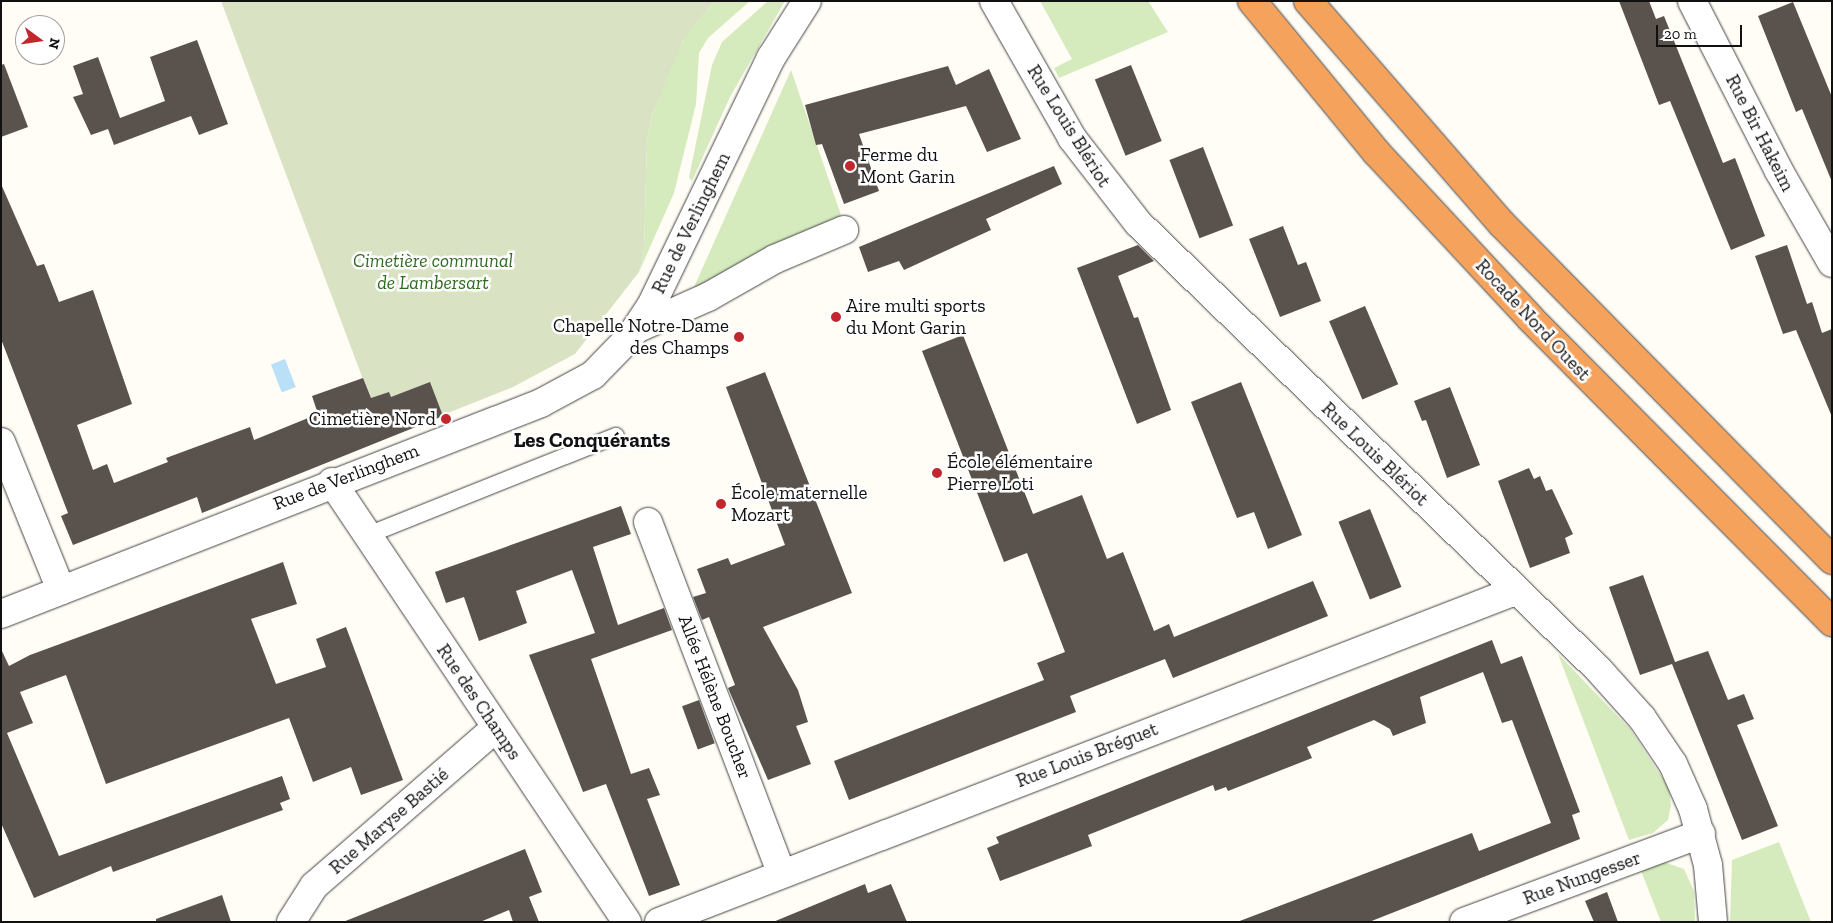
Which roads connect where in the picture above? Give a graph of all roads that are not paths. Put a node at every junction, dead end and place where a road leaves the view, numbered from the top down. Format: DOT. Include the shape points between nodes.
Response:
graph roads {
  1 [pos="807,1"];
  2 [pos="994,1"];
  3 [pos="1252,1"];
  4 [pos="1308,1"];
  5 [pos="1692,1"];
  6 [pos="844,230"];
  7 [pos="1832,263"];
  8 [pos="636,329"];
  9 [pos="616,436"];
  10 [pos="1,442"];
  11 [pos="332,482"];
  12 [pos="648,522"];
  13 [pos="368,535"];
  14 [pos="1832,560"];
  15 [pos="62,590"];
  16 [pos="1515,591"];
  17 [pos="1,614"];
  18 [pos="1832,622"];
  19 [pos="496,728"];
  20 [pos="1701,834"];
  21 [pos="781,872"];
  22 [pos="292,922"];
  23 [pos="627,922"];
  24 [pos="659,922"];
  25 [pos="1464,922"];
  26 [pos="1713,922"];
  1 -- 8 [label="street, Rue de Verlinghem" via="771,58"];
  2 -- 16 [label="street, Rue Louis Blériot" via="1072,138 1138,223"];
  3 -- 18 [label="highway, Rocade Nord Ouest" via="1376,152 1517,303"];
  4 -- 14 [label="highway" via="1502,224"];
  5 -- 7 [label="street, Rue Bir Hakeim" via="1779,171"];
  6 -- 8 [label="street" via="775,259 708,298"];
  8 -- 11 [label="street, Rue de Verlinghem" via="605,364 570,389"];
  9 -- 13 [label="lane"];
  10 -- 15 [label="street"];
  11 -- 13 [label="street, Rue des Champs"];
  11 -- 15 [label="street, Rue de Verlinghem"];
  12 -- 21 [label="street, Allée Hélène Boucher"];
  13 -- 19 [label="street, Rue des Champs"];
  15 -- 17 [label="street, Rue de Verlinghem"];
  16 -- 20 [label="street, Rue Louis Blériot" via="1598,669 1642,718 1684,786"];
  16 -- 21 [label="street, Rue Louis Bréguet"];
  19 -- 22 [label="street, Rue Maryse Bastié" via="314,886"];
  19 -- 23 [label="street, Rue des Champs"];
  20 -- 25 [label="street, Rue Nungesser"];
  20 -- 26 [label="street, Rue Louis Blériot"];
  21 -- 24 [label="street, Rue Louis Bréguet"];
}
